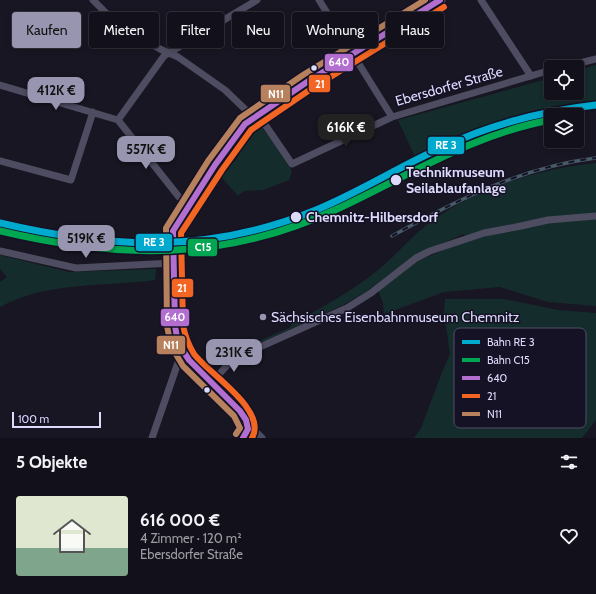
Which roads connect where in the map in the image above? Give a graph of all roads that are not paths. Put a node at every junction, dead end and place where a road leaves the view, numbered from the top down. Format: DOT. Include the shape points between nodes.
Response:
graph roads {
  1 [pos="93,0"];
  2 [pos="257,0"];
  3 [pos="319,0"];
  4 [pos="440,0"];
  5 [pos="481,0"];
  6 [pos="168,52"];
  7 [pos="353,53"];
  8 [pos="596,59"];
  9 [pos="584,62"];
  10 [pos="544,72"];
  11 [pos="531,76"];
  12 [pos="0,85"];
  13 [pos="93,112"];
  14 [pos="254,116"];
  15 [pos="392,117"];
  16 [pos="118,120"];
  17 [pos="0,161"];
  18 [pos="189,205"];
  19 [pos="596,216"];
  20 [pos="0,251"];
  21 [pos="173,263"];
  22 [pos="173,275"];
  23 [pos="175,309"];
  24 [pos="182,351"];
  25 [pos="211,383"];
  26 [pos="247,435"];
  27 [pos="152,438"];
  28 [pos="262,438"];
  1 -- 6 [label="street" via="130,32"];
  2 -- 6 [label="street"];
  3 -- 7 [label="street"];
  4 -- 7 [label="main road"];
  5 -- 11 [label="street"];
  6 -- 14 [label="street" via="212,80"];
  6 -- 16 [label="street"];
  7 -- 14 [label="main road"];
  7 -- 15 [label="street"];
  8 -- 9 [label="street"];
  10 -- 11 [label="street, Ebersdorfer Straße"];
  11 -- 15 [label="street, Ebersdorfer Straße"];
  12 -- 13 [label="street"];
  13 -- 16 [label="street"];
  13 -- 17 [label="street" via="71,180"];
  14 -- 15 [label="street, Ebersdorfer Straße" via="264,123 292,164"];
  14 -- 18 [label="main road" via="239,130"];
  16 -- 18 [label="street" via="179,197"];
  18 -- 21 [label="main road" via="172,234"];
  19 -- 25 [label="street" via="548,220 484,234 430,251 416,258 347,308 233,360"];
  20 -- 21 [label="street" via="76,268"];
  21 -- 22 [label="main road"];
  23 -- 24 [label="main road" via="176,339"];
  24 -- 25 [label="main road"];
  24 -- 27 [label="street"];
  25 -- 26 [label="main road" via="240,410 246,420"];
  26 -- 28 [label="street" via="255,431"];
}
